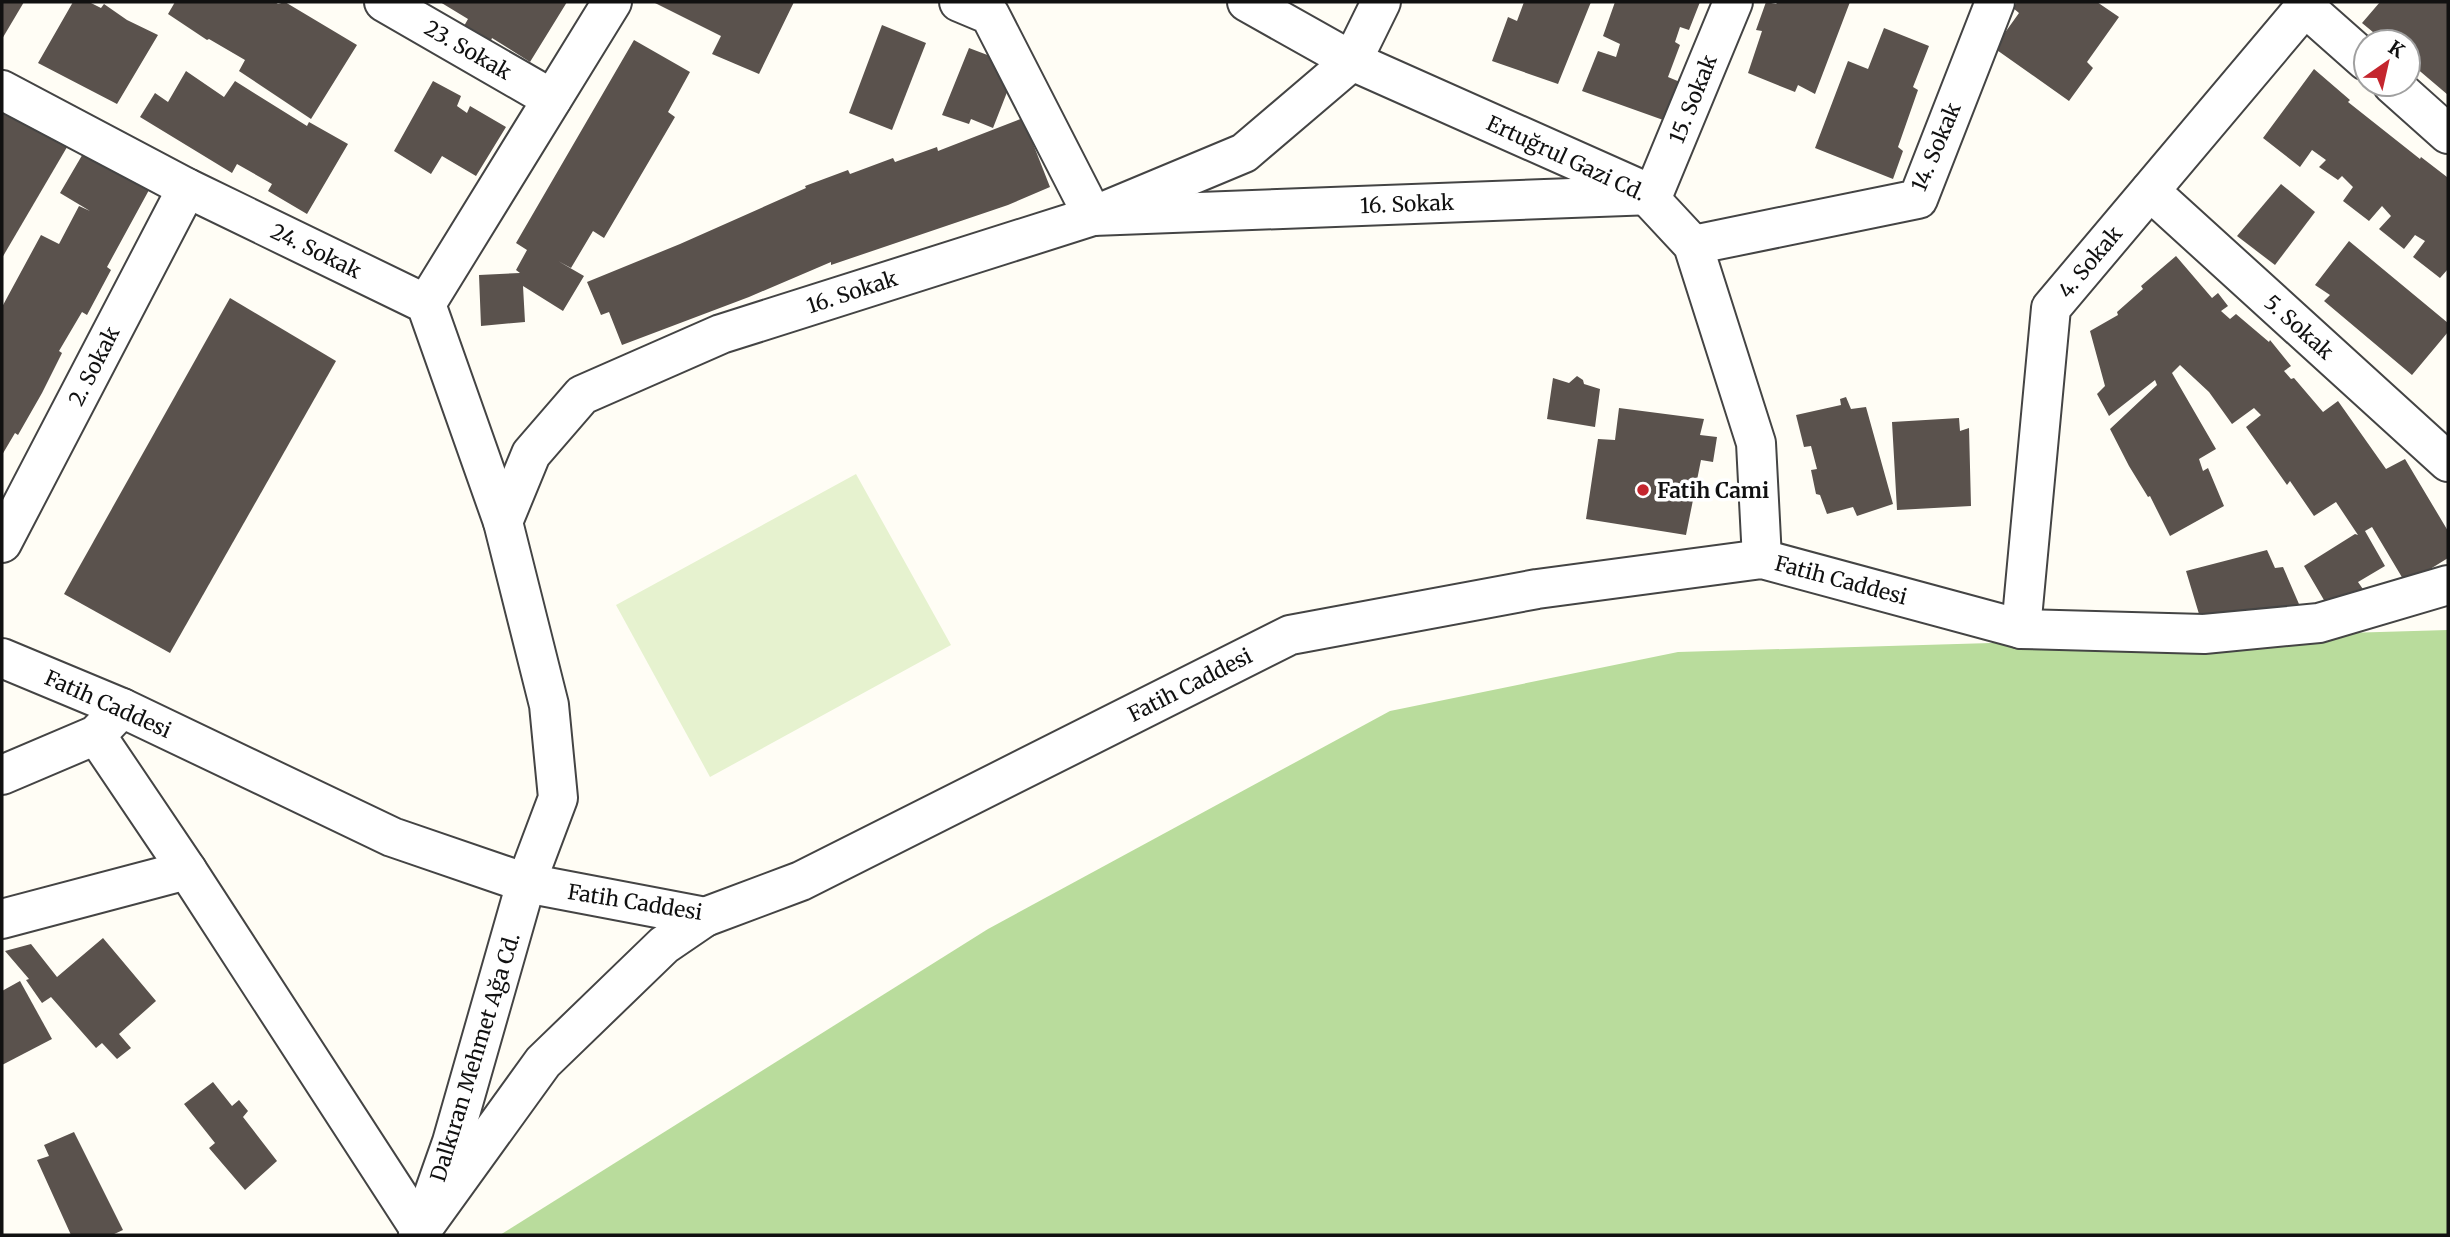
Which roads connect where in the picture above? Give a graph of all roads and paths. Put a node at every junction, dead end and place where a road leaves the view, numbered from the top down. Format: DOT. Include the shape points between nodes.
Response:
graph roads {
  1 [pos="384,2"];
  2 [pos="612,2"];
  3 [pos="959,2"];
  4 [pos="1247,2"];
  5 [pos="1381,2"];
  6 [pos="1733,2"];
  7 [pos="1995,2"];
  8 [pos="2307,5"];
  9 [pos="2352,48"];
  10 [pos="1352,61"];
  11 [pos="2,90"];
  12 [pos="2408,98"];
  13 [pos="552,99"];
  14 [pos="2448,134"];
  15 [pos="187,188"];
  16 [pos="2150,191"];
  17 [pos="1653,195"];
  18 [pos="1093,216"];
  19 [pos="1693,245"];
  20 [pos="426,303"];
  21 [pos="2448,462"];
  22 [pos="503,522"];
  23 [pos="2,543"];
  24 [pos="1762,559"];
  25 [pos="2448,585"];
  26 [pos="2021,629"];
  27 [pos="2,658"];
  28 [pos="109,722"];
  29 [pos="2,775"];
  30 [pos="187,870"];
  31 [pos="526,883"];
  32 [pos="705,917"];
  33 [pos="2,919"];
  34 [pos="419,1233"];
  1 -- 13 [label="street, 23. Sokak"];
  2 -- 13 [label="street"];
  3 -- 18 [label="street" via="989,15"];
  4 -- 10 [label="street, Ertuğrul Gazi Cd."];
  5 -- 10 [label="street"];
  6 -- 17 [label="street, 15. Sokak"];
  7 -- 19 [label="street, 14. Sokak" via="1918,199"];
  8 -- 9 [label="street"];
  8 -- 16 [label="street, 4. Sokak"];
  10 -- 17 [label="street, Ertuğrul Gazi Cd."];
  10 -- 18 [label="street" via="1244,153"];
  11 -- 15 [label="street, 24. Sokak"];
  12 -- 14 [label="street"];
  13 -- 20 [label="street"];
  15 -- 20 [label="street, 24. Sokak"];
  15 -- 23 [label="street, 2. Sokak"];
  16 -- 21 [label="street, 5. Sokak"];
  16 -- 26 [label="street, 4. Sokak" via="2051,309"];
  17 -- 18 [label="street, 16. Sokak"];
  17 -- 19 [label="street, Ertuğrul Gazi Cd." via="1652,201"];
  18 -- 22 [label="street, 16. Sokak" via="721,334 582,395 531,454"];
  19 -- 24 [label="street, Ertuğrul Gazi Cd." via="1756,443"];
  20 -- 22 [label="street"];
  22 -- 31 [label="street" via="549,705 558,798"];
  24 -- 26 [label="street, Fatih Caddesi"];
  24 -- 32 [label="street, Fatih Caddesi" via="1537,589 1290,635 801,881"];
  25 -- 26 [label="street, Fatih Caddesi" via="2319,623 2204,634"];
  27 -- 28 [label="street, Fatih Caddesi"];
  28 -- 29 [label="street"];
  28 -- 30 [label="street"];
  28 -- 31 [label="street, Fatih Caddesi" via="392,837"];
  30 -- 33 [label="street"];
  30 -- 34 [label="street"];
  31 -- 32 [label="street, Fatih Caddesi"];
  31 -- 34 [label="street, Dalkıran Mehmet Ağa Cd." via="452,1142"];
  32 -- 34 [label="street, Dalkıran Mehmet Ağa Cd." via="664,945 543,1062"];
}
